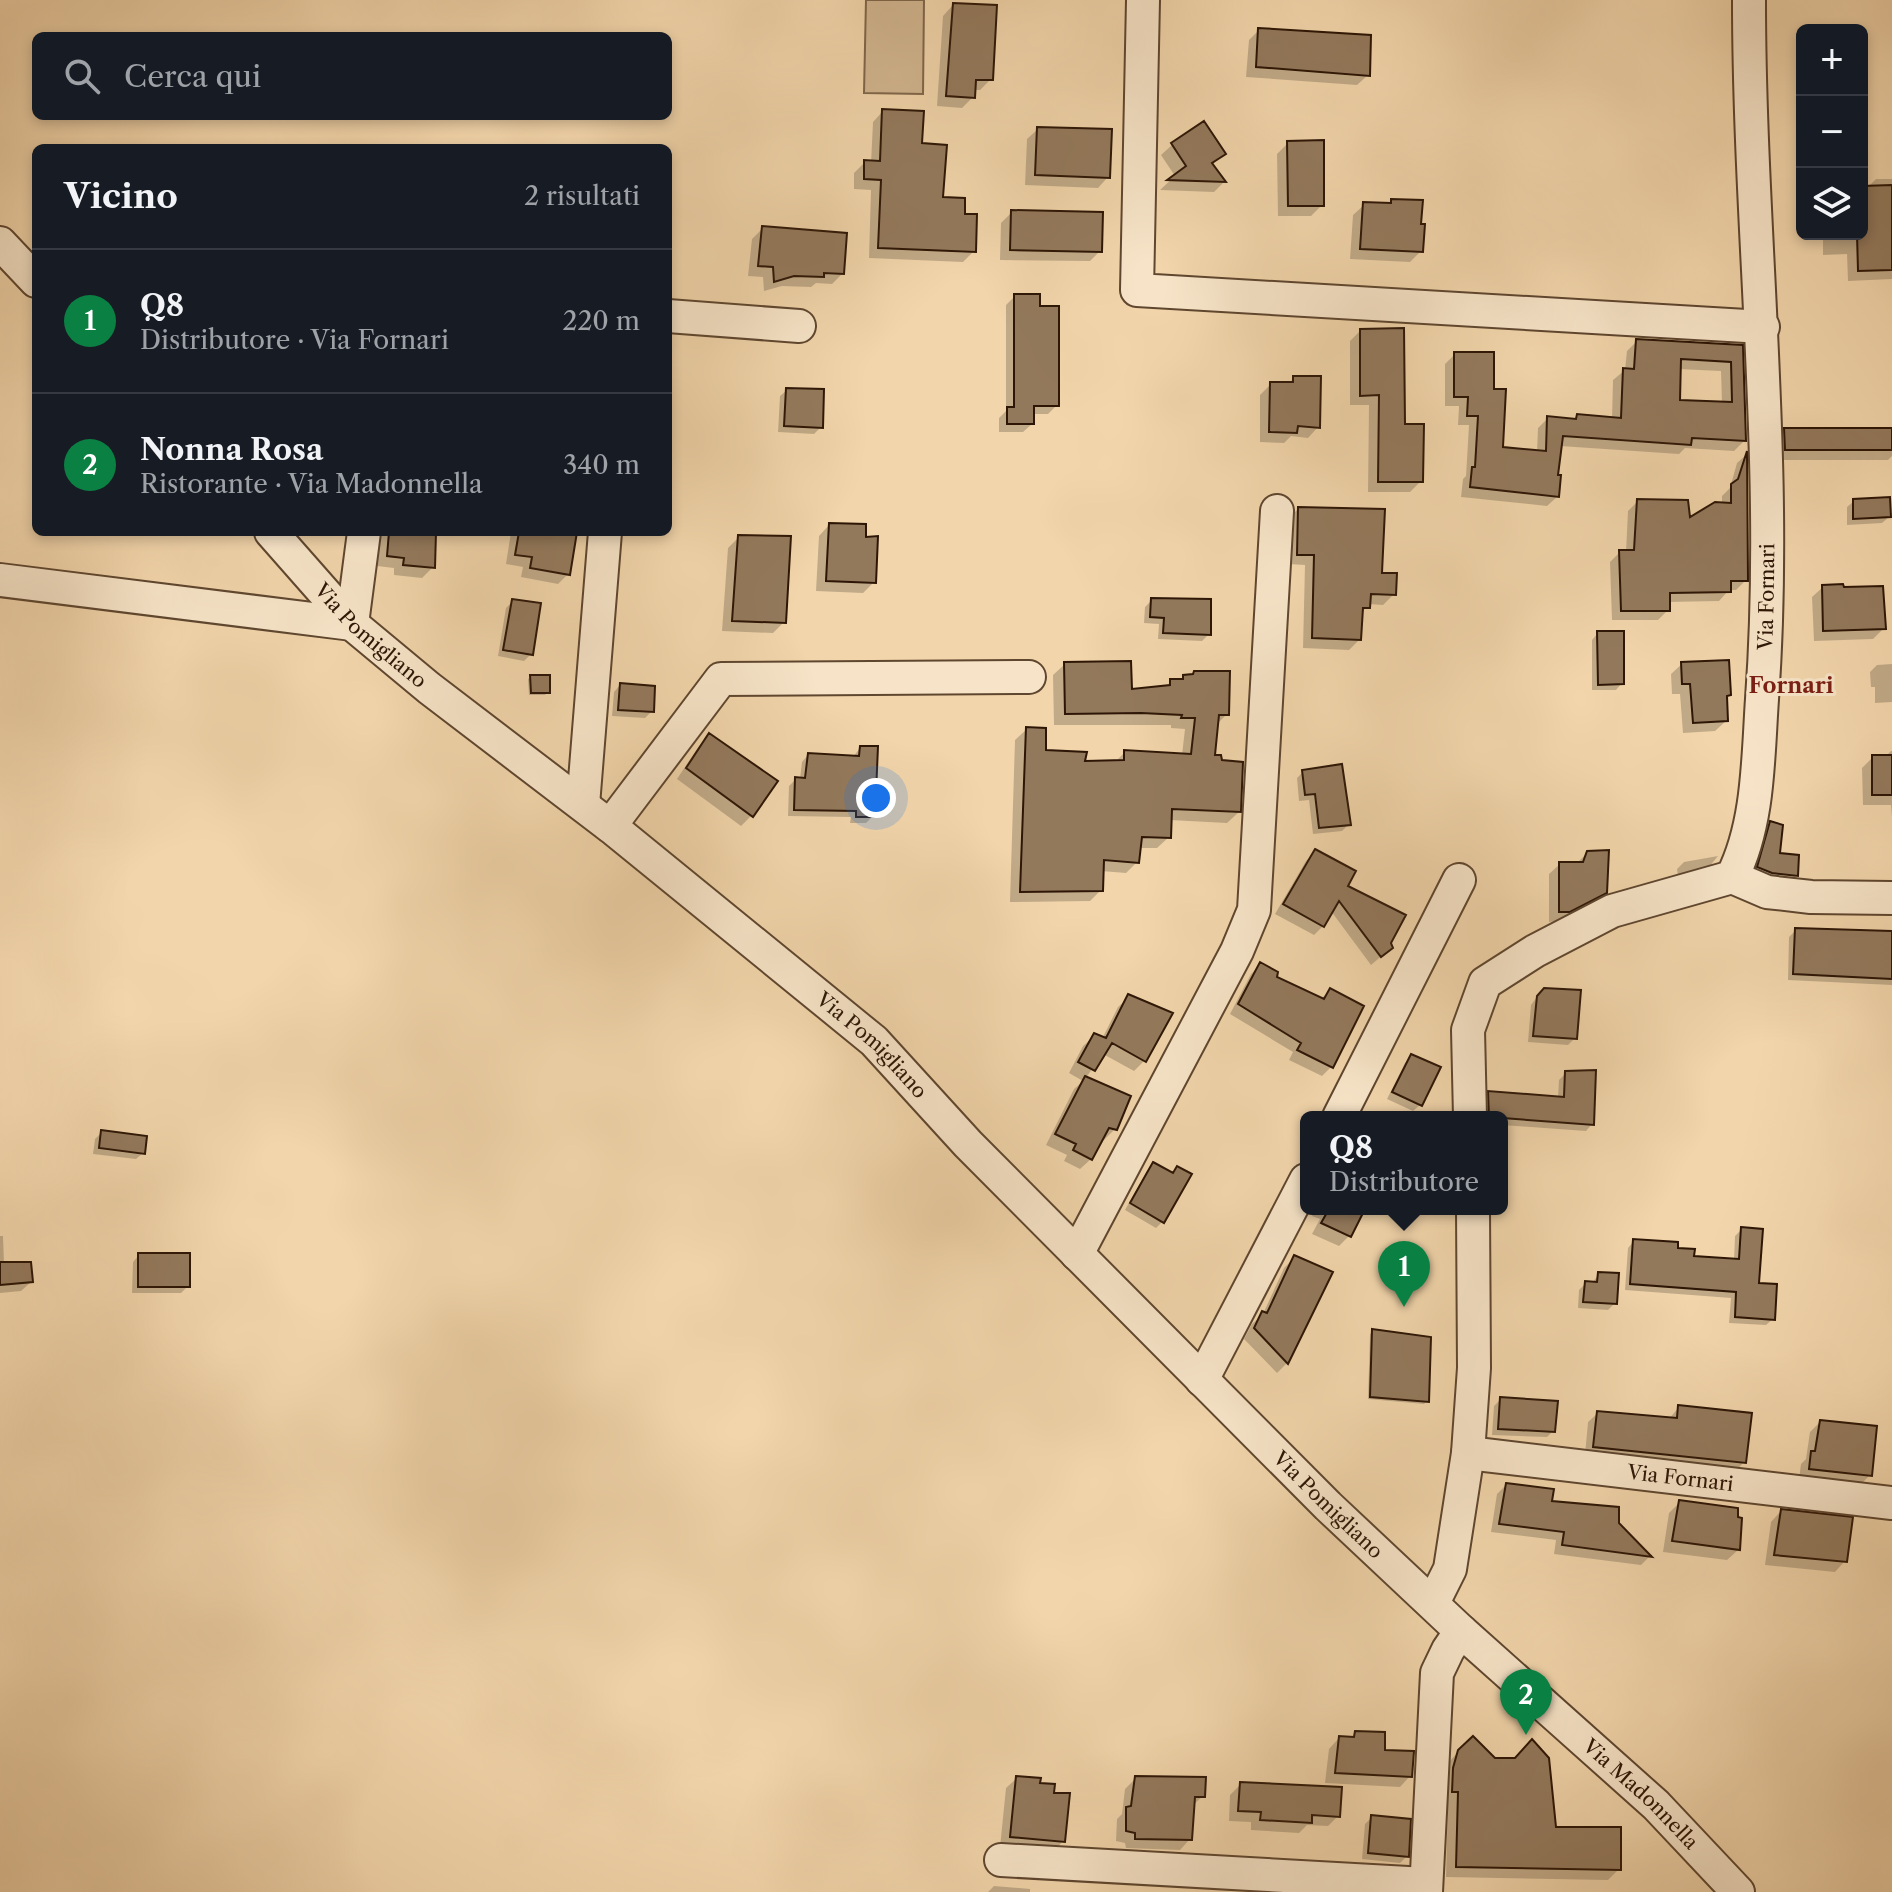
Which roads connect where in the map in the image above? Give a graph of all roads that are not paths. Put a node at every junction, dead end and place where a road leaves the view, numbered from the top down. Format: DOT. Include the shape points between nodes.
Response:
graph roads {
  1 [pos="1143,0"];
  2 [pos="1749,0"];
  3 [pos="0,243"];
  4 [pos="32,277"];
  5 [pos="672,316"];
  6 [pos="799,326"];
  7 [pos="1763,327"];
  8 [pos="1277,511"];
  9 [pos="275,536"];
  10 [pos="363,536"];
  11 [pos="605,536"];
  12 [pos="0,580"];
  13 [pos="352,624"];
  14 [pos="1029,677"];
  15 [pos="583,805"];
  16 [pos="610,826"];
  17 [pos="1732,877"];
  18 [pos="1459,880"];
  19 [pos="1892,898"];
  20 [pos="1342,1111"];
  21 [pos="1470,1111"];
  22 [pos="1300,1192"];
  23 [pos="1473,1215"];
  24 [pos="1077,1254"];
  25 [pos="1202,1380"];
  26 [pos="1468,1453"];
  27 [pos="1892,1503"];
  28 [pos="1433,1603"];
  29 [pos="1461,1631"];
  30 [pos="1001,1860"];
  31 [pos="1426,1888"];
  32 [pos="1738,1892"];
  1 -- 7 [label="street" via="1137,290"];
  2 -- 7 [label="street, Via Fornari"];
  3 -- 4 [label="street"];
  5 -- 6 [label="street"];
  7 -- 17 [label="street, Via Fornari" via="1767,636 1757,773 1744,854"];
  8 -- 24 [label="street" via="1254,910"];
  9 -- 13 [label="street, Via Pomigliano"];
  10 -- 13 [label="street"];
  11 -- 15 [label="street"];
  12 -- 13 [label="street"];
  13 -- 15 [label="street, Via Pomigliano"];
  14 -- 16 [label="street" via="721,679"];
  15 -- 16 [label="street, Via Pomigliano"];
  16 -- 24 [label="street, Via Pomigliano" via="874,1041"];
  17 -- 19 [label="street" via="1767,892 1796,896"];
  17 -- 21 [label="street" via="1612,911 1485,983 1468,1030"];
  18 -- 20 [label="street"];
  22 -- 25 [label="street"];
  23 -- 26 [label="street" via="1474,1368"];
  24 -- 25 [label="street, Via Pomigliano"];
  25 -- 28 [label="street, Via Pomigliano"];
  26 -- 27 [label="street, Via Fornari"];
  26 -- 28 [label="street" via="1450,1569"];
  28 -- 29 [label="street, Via Madonnella"];
  29 -- 31 [label="street" via="1437,1673"];
  29 -- 32 [label="street, Via Madonnella" via="1656,1805"];
  30 -- 31 [label="street"];
}
